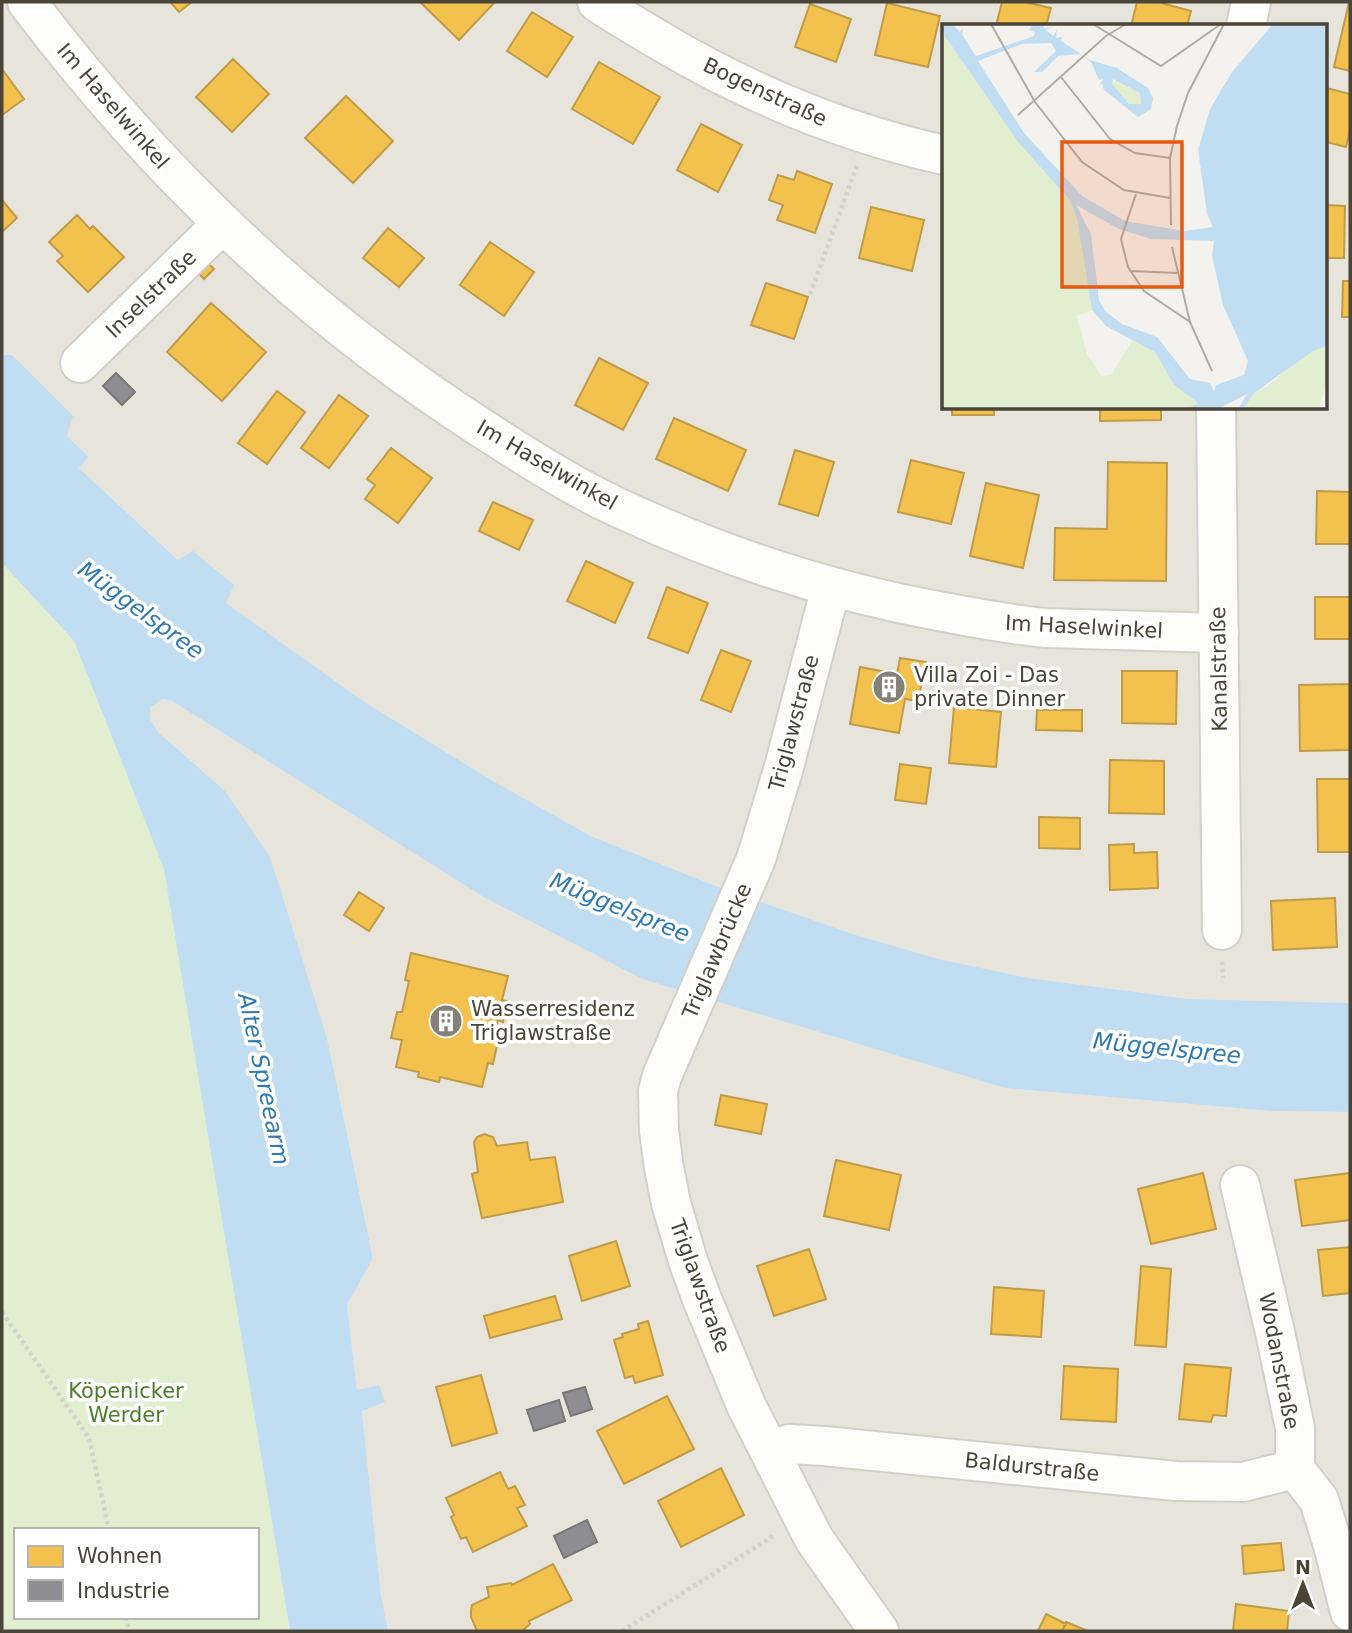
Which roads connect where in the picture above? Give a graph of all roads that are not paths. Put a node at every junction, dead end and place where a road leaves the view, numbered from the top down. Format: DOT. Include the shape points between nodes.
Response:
graph roads {
  1 [pos="27,2"];
  2 [pos="597,2"];
  3 [pos="1251,2"];
  4 [pos="1246,24"];
  5 [pos="942,154"];
  6 [pos="222,224"];
  7 [pos="80,363"];
  8 [pos="1216,410"];
  9 [pos="831,587"];
  10 [pos="1219,633"];
  11 [pos="756,859"];
  12 [pos="1222,930"];
  13 [pos="678,1043"];
  14 [pos="1240,1185"];
  15 [pos="770,1452"];
  16 [pos="1295,1469"];
  17 [pos="1350,1612"];
  18 [pos="879,1631"];
  1 -- 6 [label="street, Im Haselwinkel" via="137,138"];
  2 -- 5 [label="street, Bogenstraße" via="747,89 816,118"];
  3 -- 4 [label="street"];
  6 -- 7 [label="street, Inselstraße"];
  6 -- 9 [label="street, Im Haselwinkel" via="330,320 436,398 543,467 618,508"];
  8 -- 10 [label="street, Kanalstraße"];
  9 -- 10 [label="street, Im Haselwinkel" via="1018,626"];
  9 -- 11 [label="street, Triglawstraße"];
  10 -- 12 [label="street, Kanalstraße"];
  11 -- 13 [label="street, Triglawbrücke"];
  13 -- 15 [label="street, Triglawstraße" via="658,1091 659,1131 671,1203 702,1299"];
  14 -- 16 [label="street, Wodanstraße" via="1295,1429"];
  15 -- 16 [label="street, Baldurstraße" via="789,1444 824,1446 1176,1481 1243,1482"];
  15 -- 18 [label="street, Triglawstraße" via="825,1556"];
  16 -- 17 [label="street" via="1319,1500"];
}
